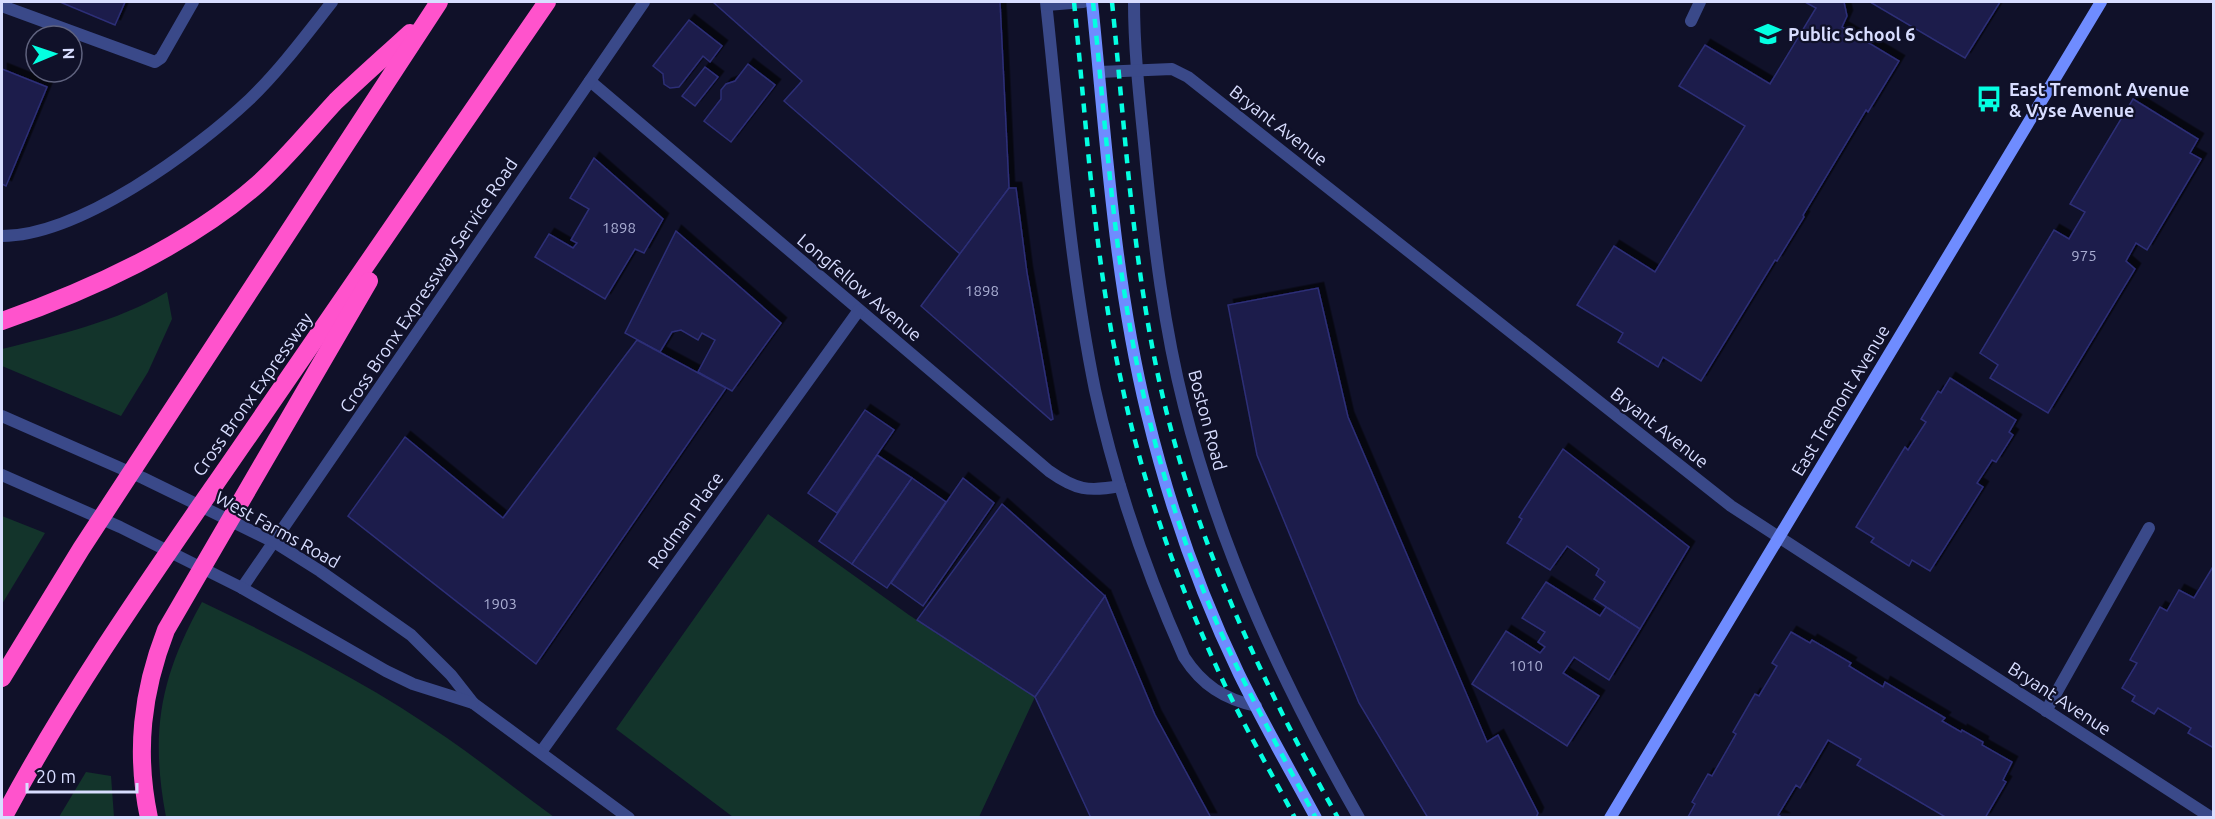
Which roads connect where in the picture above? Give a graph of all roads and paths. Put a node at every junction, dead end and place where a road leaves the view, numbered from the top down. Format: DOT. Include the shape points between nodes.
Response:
graph roads {
  1 [pos="193,2"];
  2 [pos="332,2"];
  3 [pos="547,2"];
  4 [pos="644,2"];
  5 [pos="1083,2"];
  6 [pos="1092,2"];
  7 [pos="1134,2"];
  8 [pos="1700,2"];
  9 [pos="2101,2"];
  10 [pos="1046,3"];
  11 [pos="2,6"];
  12 [pos="435,8"];
  13 [pos="1691,21"];
  14 [pos="1137,69"];
  15 [pos="1099,72"];
  16 [pos="590,81"];
  17 [pos="441,157"];
  18 [pos="2,236"];
  19 [pos="859,310"];
  20 [pos="2,321"];
  21 [pos="2,416"];
  22 [pos="2,475"];
  23 [pos="1120,486"];
  24 [pos="2149,528"];
  25 [pos="1778,538"];
  26 [pos="274,542"];
  27 [pos="242,588"];
  28 [pos="2,678"];
  29 [pos="473,704"];
  30 [pos="1256,706"];
  31 [pos="2046,711"];
  32 [pos="541,752"];
  33 [pos="3,818"];
  34 [pos="148,818"];
  35 [pos="629,818"];
  36 [pos="1316,818"];
  37 [pos="1359,818"];
  38 [pos="1610,818"];
  39 [pos="2212,818"];
  1 -- 11 [label="street" via="155,62"];
  2 -- 18 [label="street" via="251,98 169,164 86,213 47,228"];
  3 -- 17 [label="highway, Cross Bronx Expressway"];
  4 -- 16 [label="street, Cross Bronx Expressway Service Road"];
  5 -- 10 [label="street"];
  6 -- 15 [label="main road"];
  7 -- 14 [label="street, Boston Road"];
  8 -- 13 [label="street"];
  9 -- 25 [label="main road, East Tremont Avenue"];
  10 -- 23 [label="street" via="1082,319"];
  12 -- 20 [label="highway" via="337,101 258,184 231,205 127,269"];
  12 -- 28 [label="highway" via="81,549"];
  14 -- 15 [label="street, Bryant Avenue"];
  14 -- 25 [label="street, Bryant Avenue" via="1172,69 1188,77 1721,499"];
  14 -- 37 [label="street, Boston Road" via="1164,306 1192,436 1222,530 1261,629"];
  15 -- 30 [label="main road" via="1121,273 1147,414 1202,585"];
  16 -- 19 [label="street, Longfellow Avenue"];
  16 -- 26 [label="street, Cross Bronx Expressway Service Road"];
  17 -- 33 [label="highway, Cross Bronx Expressway" via="149,579 67,705"];
  17 -- 34 [label="highway" via="163,639 146,696 142,748"];
  19 -- 23 [label="street, Longfellow Avenue" via="1057,477 1088,490"];
  19 -- 32 [label="street, Rodman Place"];
  21 -- 26 [label="street, West Farms Road"];
  22 -- 27 [label="street, West Farms Road" via="120,527"];
  23 -- 30 [label="street" via="1147,567 1184,657 1215,692"];
  24 -- 31 [label="street"];
  25 -- 31 [label="street, Bryant Avenue"];
  25 -- 38 [label="main road, East Tremont Avenue"];
  26 -- 27 [label="street, Cross Bronx Expressway Service Road"];
  26 -- 29 [label="street, West Farms Road" via="411,635 451,675"];
  27 -- 29 [label="street, West Farms Road" via="386,671"];
  29 -- 32 [label="street, West Farms Road"];
  30 -- 36 [label="main road"];
  31 -- 39 [label="street, Bryant Avenue"];
  32 -- 35 [label="street, West Farms Road"];
}
